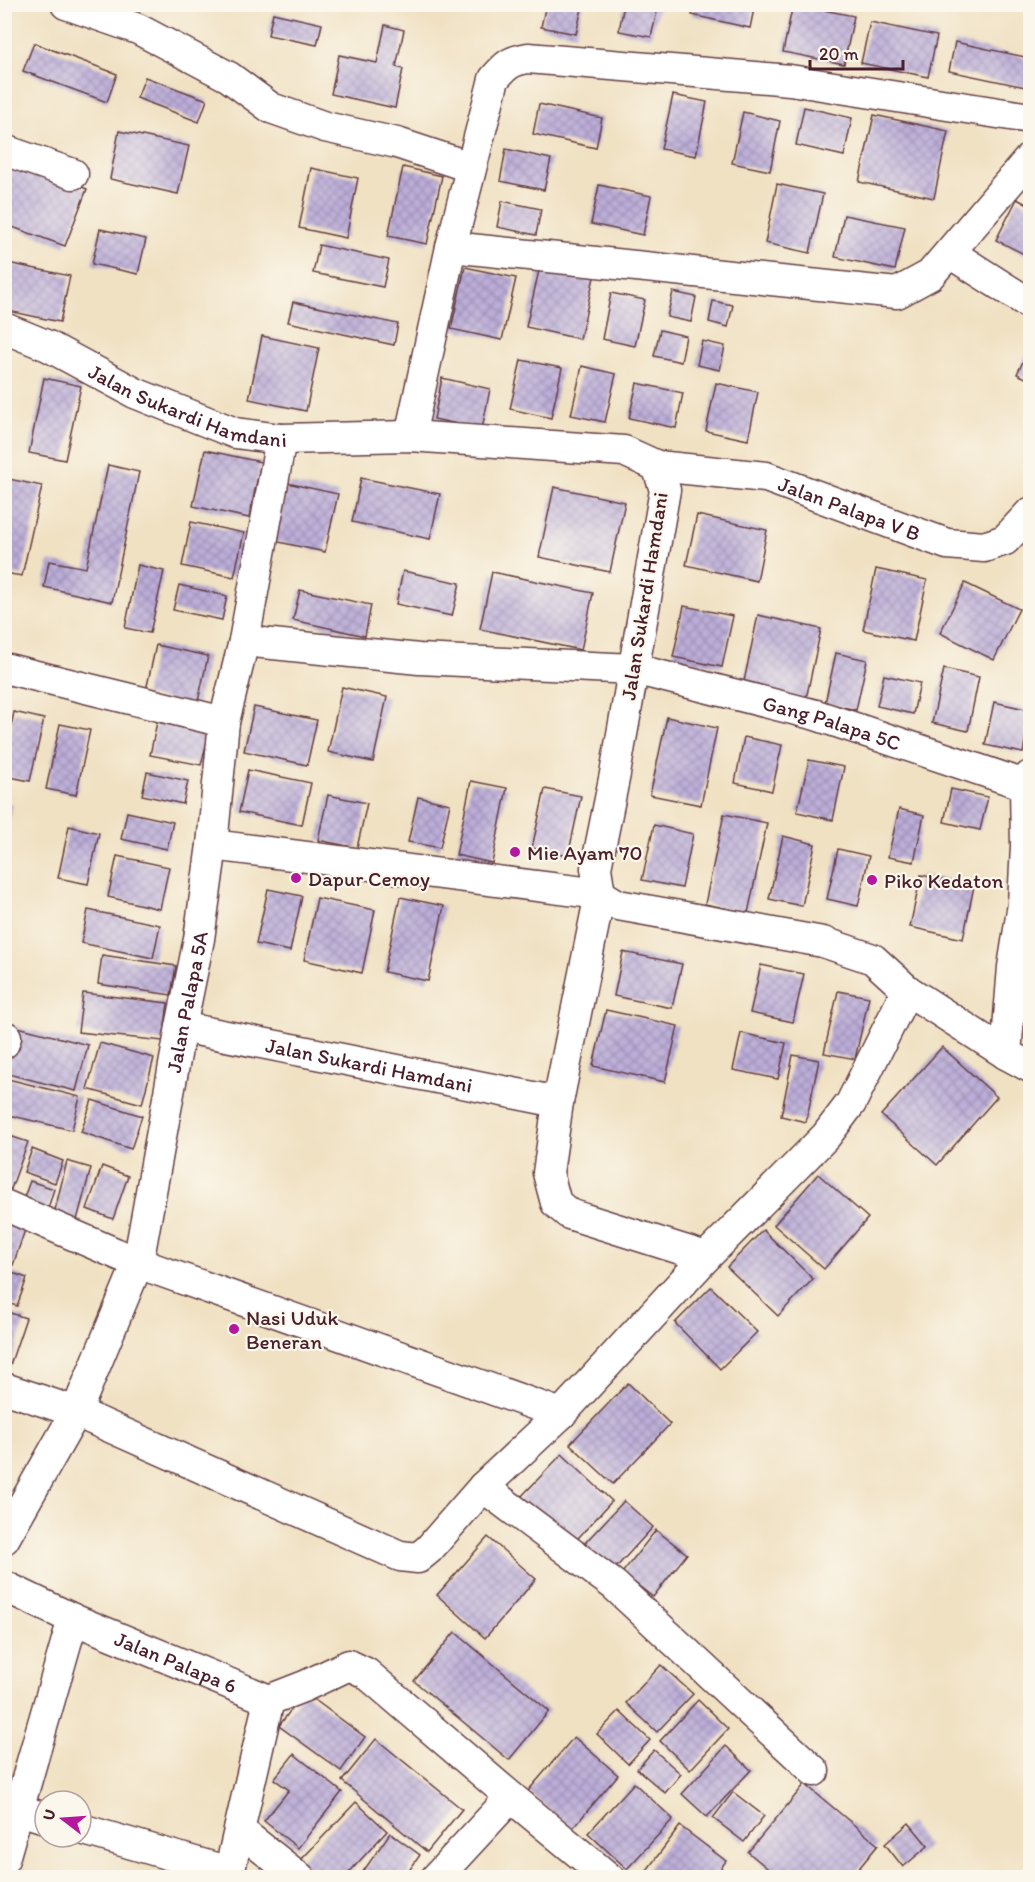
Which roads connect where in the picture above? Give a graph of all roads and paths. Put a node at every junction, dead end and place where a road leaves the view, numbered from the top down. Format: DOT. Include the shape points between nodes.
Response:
graph roads {
  1 [pos="66,4"];
  2 [pos="140,17"];
  3 [pos="1030,117"];
  4 [pos="4,150"];
  5 [pos="1030,158"];
  6 [pos="470,167"];
  7 [pos="74,174"];
  8 [pos="451,247"];
  9 [pos="950,253"];
  10 [pos="1030,304"];
  11 [pos="4,328"];
  12 [pos="410,436"];
  13 [pos="281,439"];
  14 [pos="657,466"];
  15 [pos="1030,513"];
  16 [pos="244,641"];
  17 [pos="4,668"];
  18 [pos="634,669"];
  19 [pos="224,722"];
  20 [pos="1028,780"];
  21 [pos="212,844"];
  22 [pos="600,894"];
  23 [pos="907,990"];
  24 [pos="180,1027"];
  25 [pos="1018,1060"];
  26 [pos="558,1102"];
  27 [pos="4,1205"];
  28 [pos="706,1257"];
  29 [pos="138,1263"];
  30 [pos="4,1388"];
  31 [pos="76,1412"];
  32 [pos="561,1414"];
  33 [pos="483,1487"];
  34 [pos="4,1539"];
  35 [pos="4,1586"];
  36 [pos="73,1619"];
  37 [pos="269,1700"];
  38 [pos="814,1771"];
  39 [pos="511,1797"];
  40 [pos="22,1811"];
  41 [pos="239,1830"];
  42 [pos="93,1833"];
  43 [pos="4,1859"];
  44 [pos="228,1875"];
  45 [pos="300,1878"];
  46 [pos="436,1878"];
  47 [pos="609,1878"];
  1 -- 2 [label="street"];
  2 -- 6 [label="street" via="271,108"];
  3 -- 6 [label="street" via="790,80 528,58 504,66 494,79"];
  4 -- 7 [label="street"];
  5 -- 9 [label="street"];
  6 -- 8 [label="street"];
  8 -- 9 [label="street" via="897,293 930,274"];
  8 -- 12 [label="street"];
  9 -- 10 [label="street"];
  11 -- 13 [label="street, Jalan Sukardi Hamdani" via="48,346 135,393 235,433"];
  12 -- 13 [label="street, Jalan Sukardi Hamdani"];
  12 -- 14 [label="street, Jalan Sukardi Hamdani" via="624,451"];
  13 -- 16 [label="street, Jalan Palapa 5A"];
  14 -- 15 [label="street, Jalan Palapa V B" via="766,477 947,544 984,547 1005,540"];
  14 -- 18 [label="street, Jalan Sukardi Hamdani" via="665,490"];
  16 -- 18 [label="street, Gang Palapa 5C" via="419,659"];
  16 -- 19 [label="street, Jalan Palapa 5A"];
  17 -- 19 [label="street"];
  18 -- 20 [label="street, Gang Palapa 5C" via="816,715"];
  18 -- 22 [label="street, Jalan Sukardi Hamdani" via="596,868"];
  19 -- 21 [label="street, Jalan Palapa 5A"];
  20 -- 25 [label="street" via="1023,904 1013,968"];
  21 -- 22 [label="street"];
  21 -- 24 [label="street, Jalan Palapa 5A" via="200,939"];
  22 -- 23 [label="street" via="618,905 823,942 873,959"];
  22 -- 26 [label="street, Jalan Sukardi Hamdani"];
  23 -- 25 [label="street"];
  23 -- 28 [label="street" via="851,1103 826,1136"];
  24 -- 26 [label="street, Jalan Sukardi Hamdani"];
  24 -- 29 [label="street, Jalan Palapa 5A"];
  26 -- 28 [label="street, Jalan Sukardi Hamdani" via="548,1173 556,1203 569,1214"];
  27 -- 29 [label="street"];
  28 -- 32 [label="street"];
  29 -- 31 [label="street, Jalan Palapa 5A"];
  29 -- 32 [label="street"];
  30 -- 31 [label="street"];
  31 -- 33 [label="street" via="400,1556 418,1558 429,1549"];
  31 -- 34 [label="street, Jalan Palapa 5A"];
  32 -- 33 [label="street"];
  33 -- 38 [label="street" via="614,1585"];
  35 -- 36 [label="street, Jalan Palapa 6"];
  36 -- 37 [label="street, Jalan Palapa 6"];
  36 -- 40 [label="street"];
  37 -- 39 [label="street" via="349,1665 366,1674"];
  37 -- 41 [label="street"];
  39 -- 46 [label="street"];
  39 -- 47 [label="street"];
  40 -- 43 [label="street"];
  41 -- 44 [label="street"];
  41 -- 45 [label="street"];
  42 -- 44 [label="street"];
}
